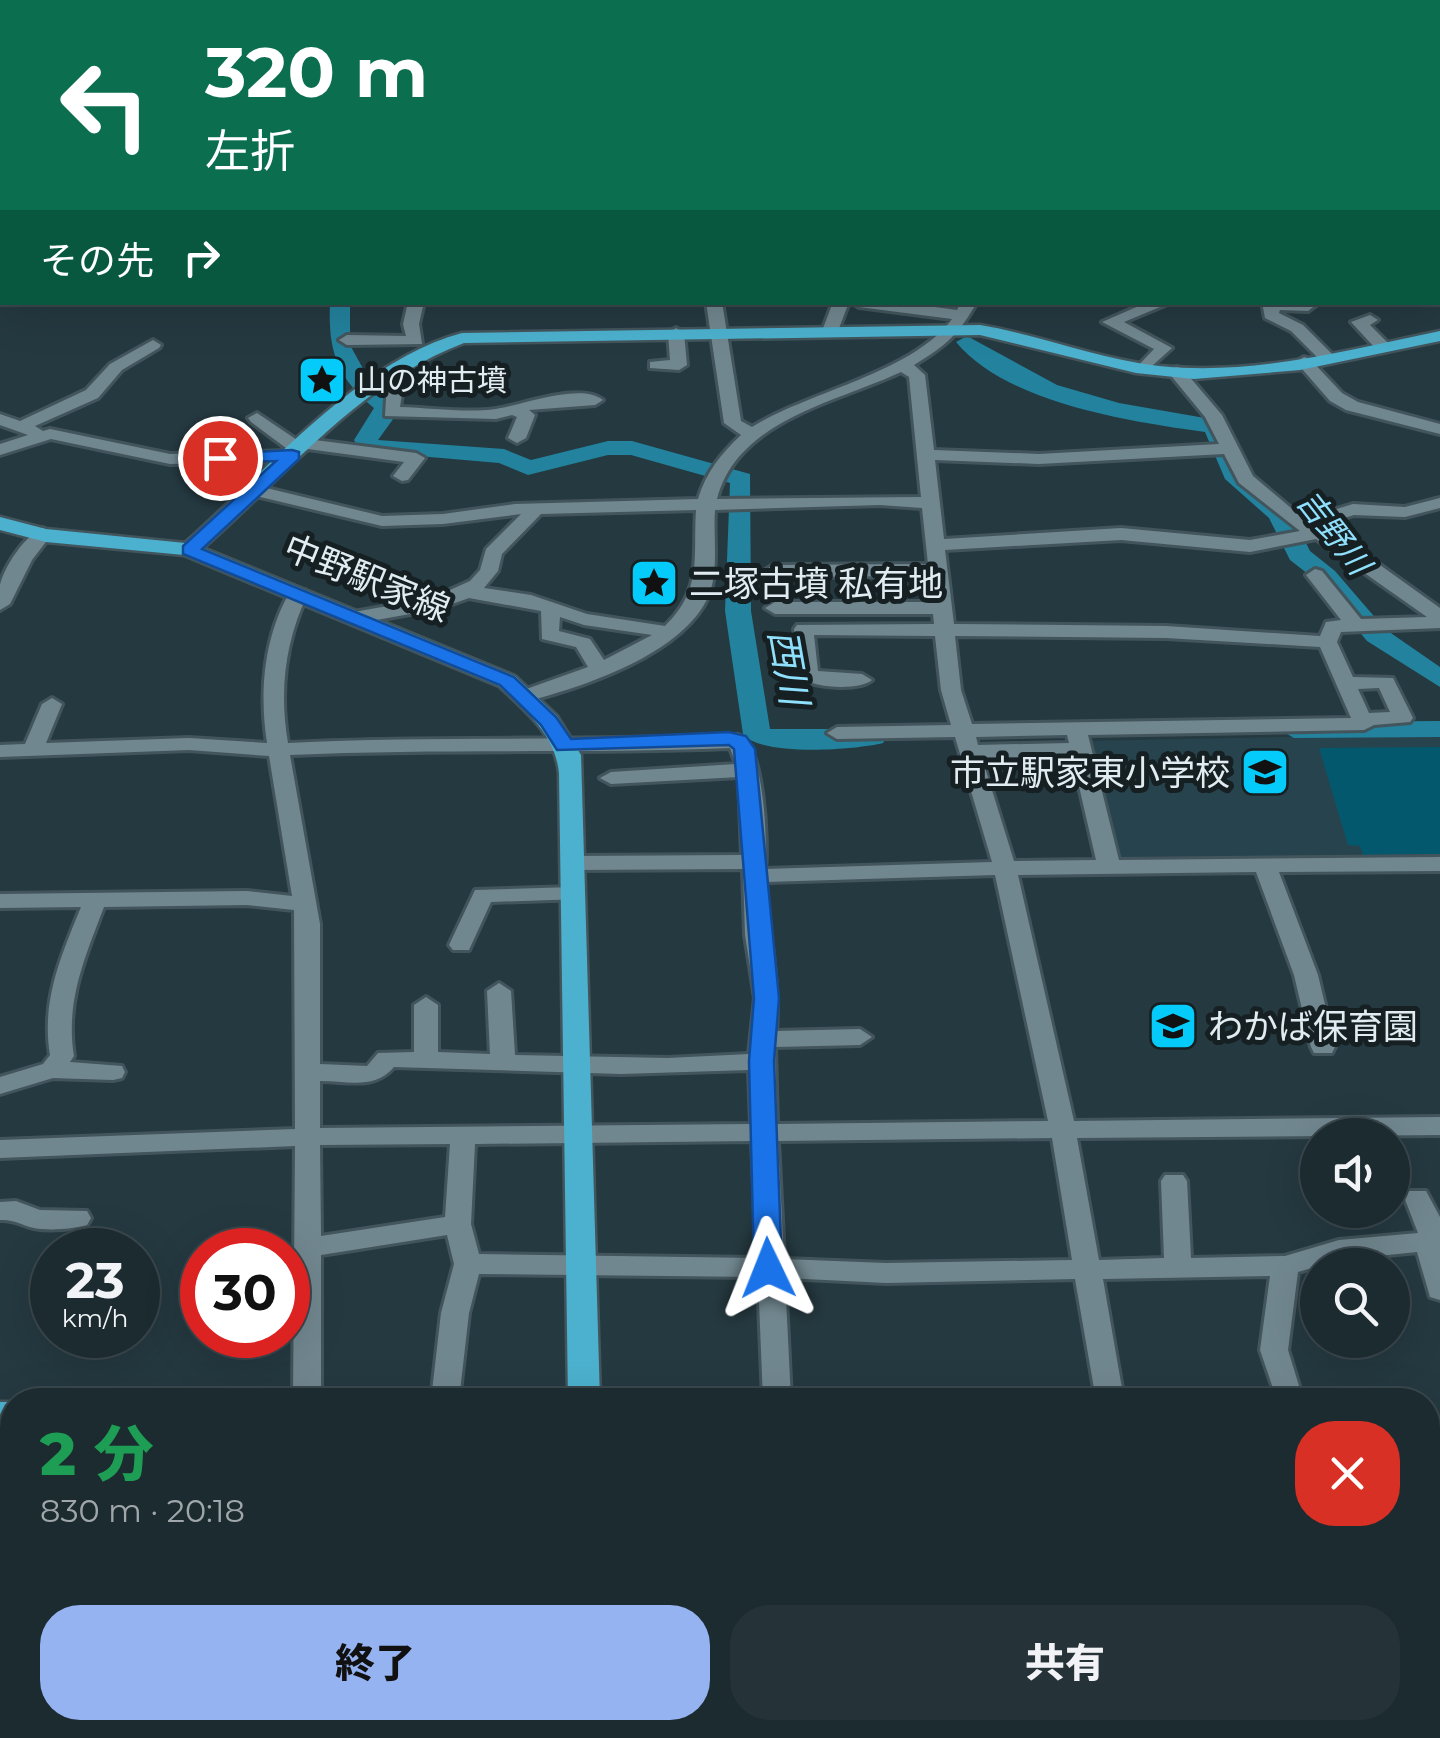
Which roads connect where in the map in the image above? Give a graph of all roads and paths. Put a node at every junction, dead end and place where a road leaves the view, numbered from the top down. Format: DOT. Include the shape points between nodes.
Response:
graph roads {
  1 [pos="415,305"];
  2 [pos="714,305"];
  3 [pos="840,305"];
  4 [pos="881,305"];
  5 [pos="1156,305"];
  6 [pos="1272,305"];
  7 [pos="963,316"];
  8 [pos="1370,320"];
  9 [pos="830,331"];
  10 [pos="716,332"];
  11 [pos="676,333"];
  12 [pos="1440,336"];
  13 [pos="346,340"];
  14 [pos="152,345"];
  15 [pos="1384,347"];
  16 [pos="415,349"];
  17 [pos="1327,358"];
  18 [pos="1304,362"];
  19 [pos="901,364"];
  20 [pos="656,365"];
  21 [pos="1144,368"];
  22 [pos="1176,372"];
  23 [pos="378,386"];
  24 [pos="595,400"];
  25 [pos="516,410"];
  26 [pos="257,418"];
  27 [pos="0,419"];
  28 [pos="22,426"];
  29 [pos="1440,429"];
  30 [pos="753,434"];
  31 [pos="42,435"];
  32 [pos="517,438"];
  33 [pos="300,449"];
  34 [pos="1226,449"];
  35 [pos="0,450"];
  36 [pos="366,453"];
  37 [pos="925,454"];
  38 [pos="348,469"];
  39 [pos="402,476"];
  40 [pos="254,490"];
  41 [pos="930,503"];
  42 [pos="1440,503"];
  43 [pos="713,506"];
  44 [pos="535,510"];
  45 [pos="0,523"];
  46 [pos="43,534"];
  47 [pos="1301,535"];
  48 [pos="936,545"];
  49 [pos="189,550"];
  50 [pos="773,570"];
  51 [pos="940,570"];
  52 [pos="1315,575"];
  53 [pos="464,591"];
  54 [pos="298,594"];
  55 [pos="0,604"];
  56 [pos="775,608"];
  57 [pos="942,608"];
  58 [pos="554,609"];
  59 [pos="354,618"];
  60 [pos="1440,619"];
  61 [pos="1365,625"];
  62 [pos="942,632"];
  63 [pos="666,634"];
  64 [pos="1328,642"];
  65 [pos="598,667"];
  66 [pos="862,680"];
  67 [pos="1346,683"];
  68 [pos="526,696"];
  69 [pos="52,704"];
  70 [pos="1362,719"];
  71 [pos="962,729"];
  72 [pos="837,733"];
  73 [pos="1078,740"];
  74 [pos="564,745"];
  75 [pos="278,749"];
  76 [pos="33,750"];
  77 [pos="5,751"];
  78 [pos="970,752"];
  79 [pos="749,770"];
  80 [pos="0,774"];
  81 [pos="611,778"];
  82 [pos="572,863"];
  83 [pos="1440,864"];
  84 [pos="1264,866"];
  85 [pos="1109,867"];
  86 [pos="1005,868"];
  87 [pos="755,869"];
  88 [pos="573,894"];
  89 [pos="0,902"];
  90 [pos="94,902"];
  91 [pos="304,904"];
  92 [pos="461,944"];
  93 [pos="499,991"];
  94 [pos="426,1005"];
  95 [pos="860,1037"];
  96 [pos="1323,1047"];
  97 [pos="762,1050"];
  98 [pos="426,1059"];
  99 [pos="503,1061"];
  100 [pos="577,1068"];
  101 [pos="52,1070"];
  102 [pos="114,1072"];
  103 [pos="306,1072"];
  104 [pos="0,1086"];
  105 [pos="1440,1126"];
  106 [pos="1063,1130"];
  107 [pos="764,1132"];
  108 [pos="463,1136"];
  109 [pos="578,1136"];
  110 [pos="306,1137"];
  111 [pos="0,1148"];
  112 [pos="1174,1181"];
  113 [pos="1417,1197"];
  114 [pos="0,1210"];
  115 [pos="78,1218"];
  116 [pos="458,1224"];
  117 [pos="306,1228"];
  118 [pos="1434,1240"];
  119 [pos="310,1247"];
  120 [pos="468,1264"];
  121 [pos="581,1264"];
  122 [pos="1284,1266"];
  123 [pos="1178,1267"];
  124 [pos="768,1268"];
  125 [pos="1085,1270"];
  126 [pos="1440,1290"];
  127 [pos="307,1358"];
  128 [pos="308,1388"];
  129 [pos="447,1388"];
  130 [pos="584,1388"];
  131 [pos="776,1388"];
  132 [pos="1108,1388"];
  133 [pos="1286,1388"];
  1 -- 16 [label="street"];
  2 -- 10 [label="street"];
  3 -- 9 [label="street"];
  4 -- 7 [label="street"];
  5 -- 21 [label="street" via="1110,322 1164,348"];
  6 -- 17 [label="street" via="1271,316 1297,328"];
  7 -- 9 [label="main road"];
  7 -- 19 [label="street"];
  7 -- 21 [label="main road"];
  8 -- 15 [label="street" via="1359,322"];
  9 -- 10 [label="main road"];
  10 -- 11 [label="main road"];
  10 -- 30 [label="street" via="733,423"];
  11 -- 16 [label="main road" via="449,341"];
  11 -- 20 [label="street" via="679,365"];
  12 -- 15 [label="main road"];
  13 -- 16 [label="street"];
  14 -- 28 [label="street" via="116,367 92,394"];
  15 -- 17 [label="main road"];
  16 -- 23 [label="main road"];
  17 -- 18 [label="main road"];
  18 -- 22 [label="main road"];
  18 -- 29 [label="street" via="1352,406"];
  19 -- 30 [label="street"];
  19 -- 37 [label="street" via="917,375"];
  21 -- 22 [label="main road"];
  22 -- 34 [label="street" via="1213,415"];
  23 -- 25 [label="street" via="396,379 391,412"];
  23 -- 33 [label="main road"];
  24 -- 25 [label="street" via="536,402"];
  25 -- 32 [label="street" via="526,415"];
  26 -- 33 [label="street"];
  27 -- 28 [label="street"];
  28 -- 31 [label="street"];
  30 -- 43 [label="street" via="713,474"];
  31 -- 33 [label="street" via="170,459"];
  31 -- 35 [label="street"];
  33 -- 36 [label="street" via="354,447"];
  33 -- 40 [label="main road"];
  34 -- 37 [label="street" via="1114,456"];
  34 -- 47 [label="street" via="1245,479"];
  36 -- 38 [label="street"];
  36 -- 39 [label="street" via="416,458"];
  37 -- 41 [label="street"];
  40 -- 44 [label="street" via="382,521"];
  40 -- 49 [label="main road"];
  41 -- 43 [label="street"];
  41 -- 48 [label="street"];
  42 -- 47 [label="street" via="1405,512 1352,509"];
  43 -- 44 [label="street"];
  43 -- 63 [label="street" via="703,582 691,610"];
  44 -- 53 [label="street" via="494,553 485,578"];
  45 -- 46 [label="main road, 中野駅家線"];
  46 -- 49 [label="main road, 中野駅家線"];
  46 -- 55 [label="street"];
  47 -- 48 [label="street" via="1225,546 1121,534"];
  47 -- 60 [label="street"];
  48 -- 51 [label="street"];
  49 -- 54 [label="main road, 中野駅家線"];
  50 -- 51 [label="street"];
  51 -- 57 [label="street"];
  52 -- 61 [label="street"];
  53 -- 58 [label="street"];
  53 -- 59 [label="street" via="431,606"];
  54 -- 59 [label="main road, 中野駅家線"];
  54 -- 75 [label="street" via="282,627 273,685"];
  56 -- 57 [label="street"];
  57 -- 62 [label="street"];
  58 -- 63 [label="street"];
  58 -- 65 [label="street" via="549,635 583,643"];
  59 -- 68 [label="main road, 中野駅家線" via="462,659"];
  60 -- 61 [label="street"];
  61 -- 64 [label="street" via="1333,626"];
  62 -- 64 [label="street" via="1166,632"];
  62 -- 66 [label="street" via="804,629 809,677"];
  62 -- 71 [label="street"];
  63 -- 65 [label="street"];
  64 -- 67 [label="street"];
  65 -- 68 [label="street"];
  67 -- 70 [label="street"];
  67 -- 70 [label="street" via="1386,682 1403,718"];
  68 -- 74 [label="main road, 中野駅家線"];
  69 -- 76 [label="street"];
  70 -- 73 [label="street" via="1364,724"];
  71 -- 72 [label="street"];
  71 -- 73 [label="street"];
  71 -- 78 [label="street"];
  73 -- 78 [label="street"];
  73 -- 85 [label="street"];
  74 -- 75 [label="street"];
  74 -- 79 [label="street" via="729,739 744,749"];
  74 -- 82 [label="main road, 中野駅家線" via="571,773"];
  75 -- 76 [label="street" via="189,744"];
  75 -- 91 [label="street"];
  76 -- 77 [label="street"];
  77 -- 80 [label="street"];
  78 -- 86 [label="street"];
  79 -- 81 [label="street"];
  79 -- 87 [label="street"];
  82 -- 87 [label="street"];
  82 -- 88 [label="main road, 中野駅家線"];
  83 -- 84 [label="street"];
  84 -- 85 [label="street"];
  84 -- 96 [label="street" via="1306,976"];
  85 -- 86 [label="street"];
  86 -- 87 [label="street"];
  86 -- 106 [label="street"];
  87 -- 97 [label="street" via="766,998"];
  88 -- 92 [label="street" via="483,895"];
  88 -- 100 [label="main road, 中野駅家線"];
  89 -- 90 [label="street"];
  90 -- 91 [label="street" via="247,898"];
  90 -- 101 [label="street" via="58,998 62,1056"];
  91 -- 103 [label="street"];
  93 -- 99 [label="street"];
  94 -- 98 [label="street"];
  95 -- 97 [label="street"];
  97 -- 100 [label="street" via="688,1068"];
  97 -- 107 [label="street"];
  98 -- 99 [label="street"];
  98 -- 103 [label="street" via="387,1058 374,1074"];
  99 -- 100 [label="street"];
  100 -- 109 [label="main road, 中野駅家線"];
  101 -- 102 [label="street"];
  101 -- 104 [label="street"];
  103 -- 110 [label="street"];
  105 -- 106 [label="street"];
  106 -- 107 [label="street"];
  106 -- 125 [label="street"];
  107 -- 109 [label="street"];
  107 -- 124 [label="street"];
  108 -- 109 [label="street"];
  108 -- 110 [label="street"];
  108 -- 116 [label="street"];
  109 -- 121 [label="main road, 中野駅家線"];
  110 -- 111 [label="street"];
  110 -- 117 [label="street"];
  112 -- 123 [label="street"];
  113 -- 118 [label="street"];
  114 -- 115 [label="street" via="37,1219"];
  116 -- 119 [label="street"];
  116 -- 120 [label="street"];
  118 -- 122 [label="street" via="1338,1250"];
  118 -- 126 [label="street"];
  120 -- 121 [label="street"];
  120 -- 129 [label="street"];
  121 -- 124 [label="street"];
  121 -- 130 [label="main road, 中野駅家線"];
  122 -- 123 [label="street"];
  122 -- 133 [label="street" via="1274,1350"];
  123 -- 125 [label="street"];
  124 -- 125 [label="street"];
  124 -- 131 [label="street"];
  125 -- 132 [label="street"];
  127 -- 128 [label="street"];
}
